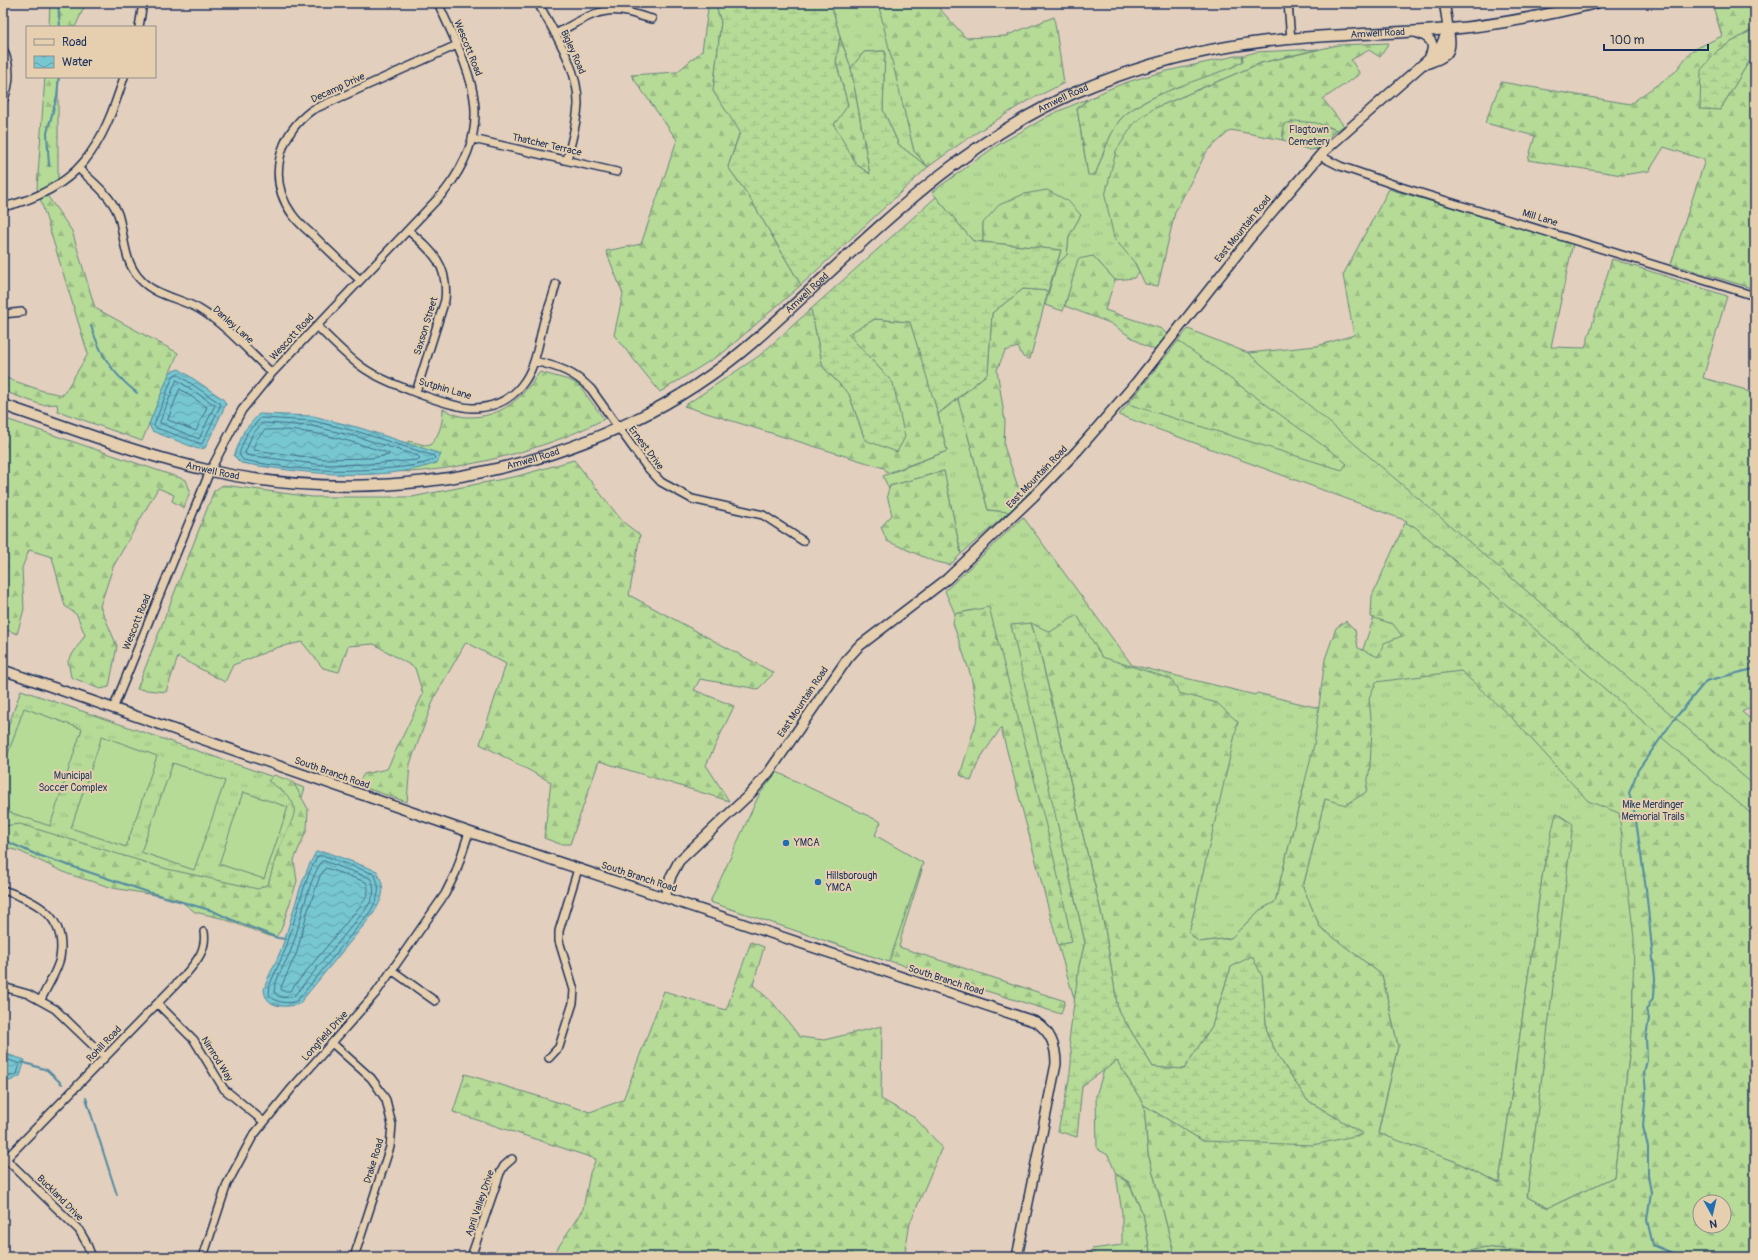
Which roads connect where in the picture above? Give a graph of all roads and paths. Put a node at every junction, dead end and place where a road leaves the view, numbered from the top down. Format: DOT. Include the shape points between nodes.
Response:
graph roads {
  1 [pos="143,3"];
  2 [pos="438,3"];
  3 [pos="538,3"];
  4 [pos="1288,3"];
  5 [pos="1444,3"];
  6 [pos="1596,3"];
  7 [pos="652,19"];
  8 [pos="139,26"];
  9 [pos="1448,29"];
  10 [pos="1412,31"];
  11 [pos="555,34"];
  12 [pos="1290,40"];
  13 [pos="457,45"];
  14 [pos="3,49"];
  15 [pos="1427,61"];
  16 [pos="124,78"];
  17 [pos="3,101"];
  18 [pos="473,139"];
  19 [pos="1320,156"];
  20 [pos="567,160"];
  21 [pos="78,168"];
  22 [pos="617,172"];
  23 [pos="3,207"];
  24 [pos="408,230"];
  25 [pos="360,280"];
  26 [pos="556,284"];
  27 [pos="1755,296"];
  28 [pos="22,312"];
  29 [pos="3,314"];
  30 [pos="317,326"];
  31 [pos="535,361"];
  32 [pos="272,373"];
  33 [pos="416,392"];
  34 [pos="3,405"];
  35 [pos="618,426"];
  36 [pos="210,471"];
  37 [pos="803,541"];
  38 [pos="3,670"];
  39 [pos="113,709"];
  40 [pos="469,832"];
  41 [pos="578,869"];
  42 [pos="3,890"];
  43 [pos="665,897"];
  44 [pos="204,932"];
  45 [pos="393,971"];
  46 [pos="3,987"];
  47 [pos="41,1000"];
  48 [pos="435,1001"];
  49 [pos="158,1004"];
  50 [pos="332,1043"];
  51 [pos="105,1057"];
  52 [pos="549,1058"];
  53 [pos="263,1121"];
  54 [pos="512,1159"];
  55 [pos="4,1160"];
  56 [pos="92,1257"];
  57 [pos="203,1257"];
  58 [pos="354,1257"];
  59 [pos="471,1257"];
  60 [pos="1017,1257"];
  1 -- 8 [label="street"];
  2 -- 13 [label="street, Wescott Road"];
  3 -- 11 [label="street, Bigley Road"];
  4 -- 12 [label="street"];
  5 -- 9 [label="street, East Mountain Road"];
  6 -- 9 [label="main road, Amwell Road" via="1520,19"];
  7 -- 11 [label="street" via="609,10 592,15"];
  9 -- 10 [label="main road, Amwell Road"];
  9 -- 15 [label="street, East Mountain Road" via="1452,39 1449,51 1442,58"];
  10 -- 12 [label="main road, Amwell Road"];
  10 -- 15 [label="street" via="1429,38 1433,47"];
  11 -- 20 [label="street, Bigley Road" via="573,72 578,93 577,114"];
  12 -- 35 [label="main road, Amwell Road" via="1233,46 1166,61 1098,83 1029,115 972,150 929,183 747,347 721,367 664,403"];
  13 -- 18 [label="street, Wescott Road" via="473,86"];
  13 -- 25 [label="street, Decamp Drive" via="312,110 295,125 281,149 278,180 287,208"];
  14 -- 17 [label="street" via="10,73"];
  15 -- 19 [label="street, East Mountain Road"];
  16 -- 21 [label="street" via="104,132"];
  18 -- 20 [label="street, Thatcher Terrace"];
  18 -- 24 [label="street, Wescott Road" via="455,178"];
  19 -- 27 [label="street, Mill Lane" via="1340,166 1401,187"];
  19 -- 43 [label="street, East Mountain Road" via="1250,238 1135,384 1077,451 1004,526 947,579 858,647 848,658 769,772 751,793 679,861 671,876"];
  20 -- 22 [label="street, Thatcher Terrace"];
  21 -- 23 [label="street" via="48,191 18,204"];
  21 -- 32 [label="street, Danley Lane" via="114,206 135,274 148,286 210,316"];
  24 -- 25 [label="street, Wescott Road"];
  24 -- 33 [label="street, Saxson Street" via="439,261 446,289 445,300"];
  25 -- 30 [label="street, Wescott Road"];
  26 -- 31 [label="street, Sutphin Lane"];
  28 -- 29 [label="street"];
  30 -- 32 [label="street, Wescott Road"];
  30 -- 33 [label="street, Sutphin Lane" via="361,366 387,382"];
  31 -- 33 [label="street, Sutphin Lane" via="520,388 493,405 472,408 460,406"];
  31 -- 35 [label="street, Ernest Drive" via="575,374 591,389"];
  32 -- 36 [label="street, Wescott Road" via="242,410"];
  34 -- 36 [label="main road, Amwell Road"];
  35 -- 36 [label="main road, Amwell Road" via="562,450 514,465 466,476 416,483 347,486 299,484"];
  35 -- 37 [label="street, Ernest Drive" via="653,474 675,491 701,502 763,515"];
  36 -- 39 [label="street, Wescott Road"];
  38 -- 39 [label="street, South Branch Road"];
  39 -- 40 [label="street, South Branch Road"];
  40 -- 41 [label="street, South Branch Road"];
  40 -- 45 [label="street, Longfield Drive" via="456,872 445,894"];
  41 -- 43 [label="street, South Branch Road"];
  41 -- 52 [label="street" via="559,931 559,941 574,990 573,1003 558,1048"];
  42 -- 47 [label="street" via="37,904 51,917 57,930 60,958"];
  43 -- 60 [label="street, South Branch Road" via="1023,1017 1042,1027 1052,1040 1056,1064"];
  44 -- 49 [label="street, Rohill Road" via="205,941 197,961"];
  45 -- 48 [label="street"];
  45 -- 50 [label="street, Longfield Drive"];
  46 -- 47 [label="street"];
  47 -- 51 [label="street" via="64,1017"];
  49 -- 51 [label="street, Rohill Road"];
  49 -- 53 [label="street, Nimrod Way" via="194,1040 224,1089"];
  50 -- 53 [label="street, Longfield Drive"];
  50 -- 58 [label="street, Drake Road" via="371,1078 386,1100 392,1125 390,1147"];
  51 -- 55 [label="street, Rohill Road"];
  53 -- 57 [label="street, Longfield Drive" via="227,1184"];
  54 -- 59 [label="street, April Valley Drive" via="500,1173"];
  55 -- 56 [label="street, Buckland Drive" via="79,1230"];
}
